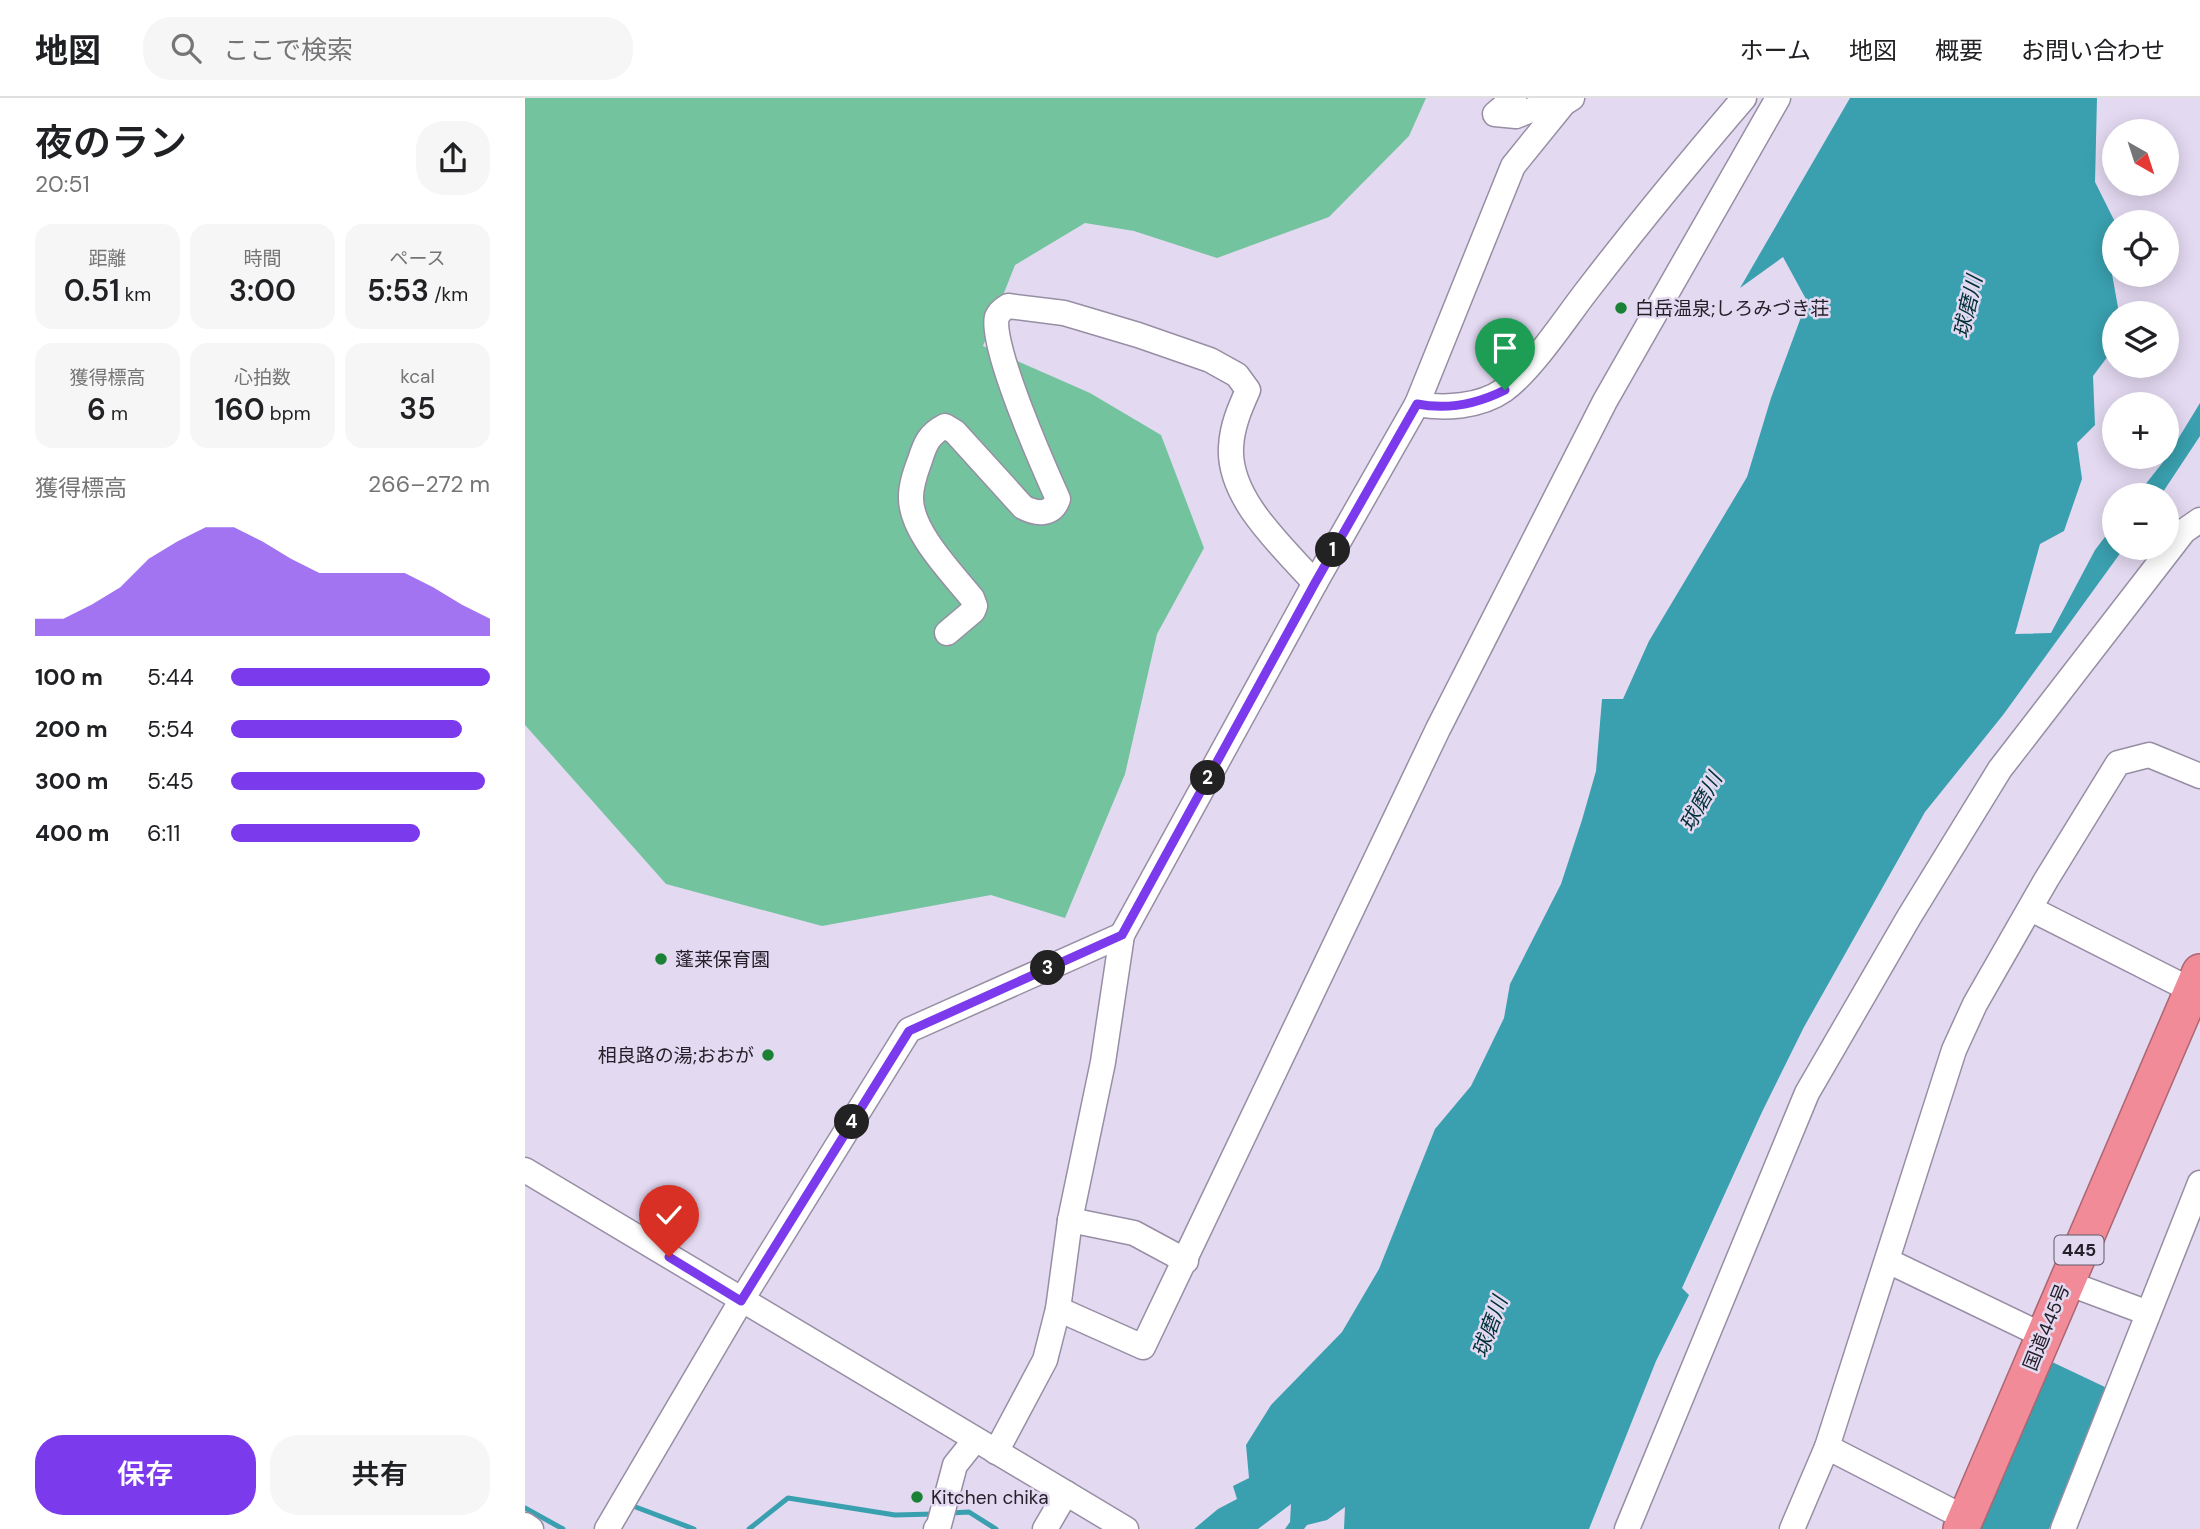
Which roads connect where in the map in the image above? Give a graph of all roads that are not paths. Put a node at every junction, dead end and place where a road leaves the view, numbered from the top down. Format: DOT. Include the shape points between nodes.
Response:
graph roads {
  1 [pos="1514,98"];
  2 [pos="1744,98"];
  3 [pos="1778,98"];
  4 [pos="1568,101"];
  5 [pos="1417,404"];
  6 [pos="2200,520"];
  7 [pos="1315,583"];
  8 [pos="947,633"];
  9 [pos="2200,776"];
  10 [pos="2031,908"];
  11 [pos="1122,935"];
  12 [pos="2197,979"];
  13 [pos="525,1170"];
  14 [pos="2200,1184"];
  15 [pos="1070,1220"];
  16 [pos="1186,1261"];
  17 [pos="1888,1261"];
  18 [pos="2065,1282"];
  19 [pos="741,1301"];
  20 [pos="1058,1309"];
  21 [pos="2148,1313"];
  22 [pos="2044,1336"];
  23 [pos="985,1446"];
  24 [pos="1827,1447"];
  25 [pos="1070,1497"];
  26 [pos="940,1518"];
  27 [pos="1963,1523"];
  28 [pos="525,1525"];
  29 [pos="531,1529"];
  30 [pos="607,1529"];
  31 [pos="1045,1529"];
  32 [pos="1126,1529"];
  33 [pos="1627,1529"];
  34 [pos="1792,1529"];
  35 [pos="2063,1529"];
  1 -- 4 [label="street" via="1495,114 1516,116"];
  2 -- 5 [label="street" via="1505,390 1452,406"];
  3 -- 16 [label="street" via="1586,438 1438,729"];
  4 -- 5 [label="street" via="1513,166"];
  5 -- 7 [label="street"];
  6 -- 33 [label="street" via="2184,531 2000,769 1807,1093"];
  7 -- 8 [label="street" via="1252,512 1236,479 1231,449 1235,422 1248,390 1237,375 1210,359 1138,335 1064,313 1008,306 996,318 1002,357 1058,499 1044,513 1023,507 955,432 945,426 933,432 914,476 910,498 914,518 975,606"];
  7 -- 11 [label="street"];
  9 -- 10 [label="street" via="2148,755 2118,763"];
  10 -- 12 [label="street"];
  10 -- 17 [label="street" via="1954,1050"];
  11 -- 15 [label="street" via="1103,1062"];
  11 -- 19 [label="street" via="909,1031"];
  12 -- 18 [label="highway, 国道445号 / 445"];
  13 -- 19 [label="street"];
  14 -- 21 [label="street"];
  15 -- 16 [label="street" via="1134,1233"];
  15 -- 20 [label="street"];
  16 -- 20 [label="street" via="1143,1347"];
  17 -- 22 [label="street"];
  17 -- 24 [label="street"];
  18 -- 21 [label="street"];
  18 -- 22 [label="highway, 国道445号 / 445"];
  19 -- 23 [label="street"];
  19 -- 30 [label="street"];
  20 -- 23 [label="street" via="1045,1360"];
  21 -- 35 [label="street"];
  22 -- 27 [label="highway, 国道445号 / 445"];
  23 -- 25 [label="street"];
  23 -- 26 [label="street" via="955,1465"];
  24 -- 27 [label="street"];
  24 -- 34 [label="street"];
  25 -- 31 [label="street"];
  25 -- 32 [label="street"];
  28 -- 29 [label="street"];
}
